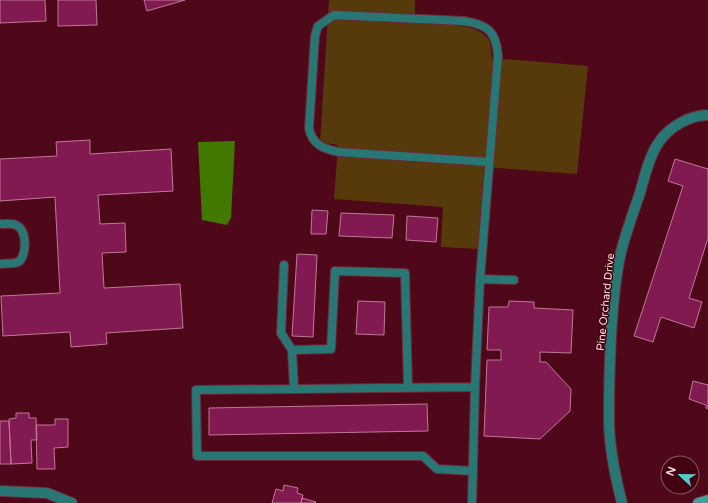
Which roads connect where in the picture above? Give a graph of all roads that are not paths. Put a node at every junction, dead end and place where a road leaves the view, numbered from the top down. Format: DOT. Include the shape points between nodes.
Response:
graph roads {
  1 [pos="708,115"];
  2 [pos="489,162"];
  3 [pos="0,224"];
  4 [pos="0,264"];
  5 [pos="284,265"];
  6 [pos="480,279"];
  7 [pos="514,280"];
  8 [pos="292,350"];
  9 [pos="408,387"];
  10 [pos="474,387"];
  11 [pos="294,388"];
  12 [pos="473,471"];
  13 [pos="0,491"];
  14 [pos="708,500"];
  15 [pos="72,503"];
  16 [pos="472,503"];
  17 [pos="622,503"];
  18 [pos="698,503"];
  1 -- 17 [label="street, Pine Orchard Drive" via="691,118 678,125 658,142 620,256 613,317 609,421 614,469"];
  2 -- 2 [label="lane" via="498,56 496,40 491,32 478,23 464,21 334,15 318,26 315,36 309,128 311,138 318,144 339,152"];
  2 -- 6 [label="lane"];
  3 -- 4 [label="lane" via="16,225 20,229 25,251 20,261"];
  5 -- 8 [label="lane" via="281,334"];
  6 -- 7 [label="lane"];
  6 -- 10 [label="lane"];
  8 -- 9 [label="lane" via="331,349 335,271 405,273"];
  8 -- 11 [label="lane"];
  9 -- 10 [label="lane"];
  9 -- 11 [label="lane"];
  10 -- 12 [label="lane"];
  11 -- 12 [label="lane" via="196,390 197,456 423,456 436,469"];
  12 -- 16 [label="lane"];
  13 -- 15 [label="street" via="47,494"];
  14 -- 18 [label="street"];
}
